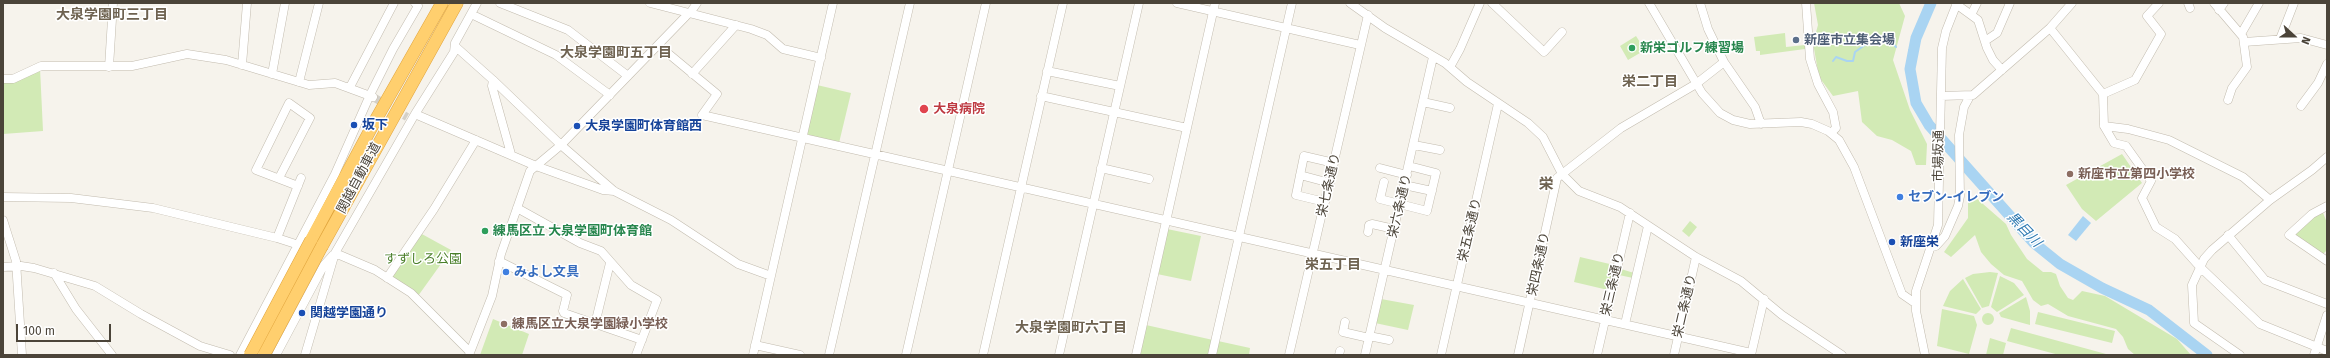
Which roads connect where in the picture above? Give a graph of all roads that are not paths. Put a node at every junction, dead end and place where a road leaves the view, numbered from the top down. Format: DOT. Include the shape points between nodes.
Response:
graph roads {
  1 [pos="113,3"];
  2 [pos="247,3"];
  3 [pos="285,3"];
  4 [pos="319,3"];
  5 [pos="394,3"];
  6 [pos="442,3"];
  7 [pos="457,3"];
  8 [pos="477,3"];
  9 [pos="500,3"];
  10 [pos="650,3"];
  11 [pos="697,3"];
  12 [pos="833,3"];
  13 [pos="910,3"];
  14 [pos="986,3"];
  15 [pos="1063,3"];
  16 [pos="1139,3"];
  17 [pos="1177,3"];
  18 [pos="1292,3"];
  19 [pos="1350,3"];
  20 [pos="1480,3"];
  21 [pos="1492,3"];
  22 [pos="1648,3"];
  23 [pos="1700,3"];
  24 [pos="1806,3"];
  25 [pos="1976,3"];
  26 [pos="2010,3"];
  27 [pos="2072,3"];
  28 [pos="2159,3"];
  29 [pos="2214,3"];
  30 [pos="2259,3"];
  31 [pos="2294,3"];
  32 [pos="418,4"];
  33 [pos="1957,4"];
  34 [pos="2221,6"];
  35 [pos="1214,7"];
  36 [pos="471,14"];
  37 [pos="689,14"];
  38 [pos="1368,15"];
  39 [pos="1971,15"];
  40 [pos="736,25"];
  41 [pos="1286,28"];
  42 [pos="2050,28"];
  43 [pos="1562,32"];
  44 [pos="2243,38"];
  45 [pos="2280,39"];
  46 [pos="1985,41"];
  47 [pos="658,45"];
  48 [pos="1360,45"];
  49 [pos="2327,45"];
  50 [pos="456,47"];
  51 [pos="1433,57"];
  52 [pos="820,58"];
  53 [pos="1724,62"];
  54 [pos="2327,64"];
  55 [pos="242,65"];
  56 [pos="109,67"];
  57 [pos="1450,67"];
  58 [pos="2002,70"];
  59 [pos="1048,71"];
  60 [pos="272,74"];
  61 [pos="692,74"];
  62 [pos="628,76"];
  63 [pos="3,79"];
  64 [pos="493,80"];
  65 [pos="299,82"];
  66 [pos="1696,84"];
  67 [pos="1120,86"];
  68 [pos="350,88"];
  69 [pos="2103,94"];
  70 [pos="610,95"];
  71 [pos="372,96"];
  72 [pos="1041,96"];
  73 [pos="1970,96"];
  74 [pos="1941,100"];
  75 [pos="2228,100"];
  76 [pos="1423,102"];
  77 [pos="1498,104"];
  78 [pos="2301,106"];
  79 [pos="1450,108"];
  80 [pos="1114,112"];
  81 [pos="411,116"];
  82 [pos="1761,124"];
  83 [pos="2104,126"];
  84 [pos="1187,128"];
  85 [pos="1832,134"];
  86 [pos="802,137"];
  87 [pos="476,140"];
  88 [pos="561,145"];
  89 [pos="1414,145"];
  90 [pos="1440,150"];
  91 [pos="511,154"];
  92 [pos="875,154"];
  93 [pos="2327,158"];
  94 [pos="1334,163"];
  95 [pos="536,166"];
  96 [pos="1409,166"];
  97 [pos="1102,168"];
  98 [pos="1380,168"];
  99 [pos="948,170"];
  100 [pos="1562,174"];
  101 [pos="1300,175"];
  102 [pos="1407,175"];
  103 [pos="279,178"];
  104 [pos="1150,179"];
  105 [pos="1384,182"];
  106 [pos="1330,183"];
  107 [pos="1404,185"];
  108 [pos="1021,187"];
  109 [pos="614,191"];
  110 [pos="1432,191"];
  111 [pos="3,197"];
  112 [pos="2270,200"];
  113 [pos="1325,202"];
  114 [pos="1093,203"];
  115 [pos="1400,204"];
  116 [pos="2327,206"];
  117 [pos="517,208"];
  118 [pos="1630,213"];
  119 [pos="3,220"];
  120 [pos="1166,220"];
  121 [pos="1648,226"];
  122 [pos="1394,229"];
  123 [pos="1368,232"];
  124 [pos="2228,235"];
  125 [pos="1239,236"];
  126 [pos="277,238"];
  127 [pos="317,243"];
  128 [pos="298,244"];
  129 [pos="1932,246"];
  130 [pos="1312,253"];
  131 [pos="333,256"];
  132 [pos="1696,257"];
  133 [pos="499,261"];
  134 [pos="2327,262"];
  135 [pos="610,263"];
  136 [pos="17,266"];
  137 [pos="3,267"];
  138 [pos="2200,267"];
  139 [pos="1385,270"];
  140 [pos="54,273"];
  141 [pos="771,276"];
  142 [pos="387,278"];
  143 [pos="313,284"];
  144 [pos="1457,286"];
  145 [pos="324,288"];
  146 [pos="1764,299"];
  147 [pos="1531,302"];
  148 [pos="1915,303"];
  149 [pos="2327,304"];
  150 [pos="2327,315"];
  151 [pos="1605,320"];
  152 [pos="1345,322"];
  153 [pos="595,324"];
  154 [pos="1625,324"];
  155 [pos="1678,336"];
  156 [pos="1369,337"];
  157 [pos="642,340"];
  158 [pos="1389,340"];
  159 [pos="755,345"];
  160 [pos="2315,351"];
  161 [pos="2327,351"];
  162 [pos="470,354"];
  163 [pos="1751,354"];
  164 [pos="22,355"];
  165 [pos="112,355"];
  166 [pos="230,355"];
  167 [pos="240,355"];
  168 [pos="250,355"];
  169 [pos="264,355"];
  170 [pos="276,355"];
  171 [pos="305,355"];
  172 [pos="636,355"];
  173 [pos="753,355"];
  174 [pos="800,355"];
  175 [pos="829,355"];
  176 [pos="906,355"];
  177 [pos="983,355"];
  178 [pos="1059,355"];
  179 [pos="1136,355"];
  180 [pos="1212,355"];
  181 [pos="1289,355"];
  182 [pos="1365,355"];
  183 [pos="1441,355"];
  184 [pos="1518,355"];
  185 [pos="1597,355"];
  186 [pos="1674,355"];
  187 [pos="1842,355"];
  188 [pos="1926,355"];
  189 [pos="2240,355"];
  1 -- 56 [label="street"];
  2 -- 55 [label="street"];
  3 -- 60 [label="street"];
  4 -- 65 [label="street"];
  5 -- 68 [label="street"];
  6 -- 127 [label="highway, 関越自動車道" via="379,114"];
  7 -- 127 [label="highway, 関越自動車道"];
  8 -- 36 [label="street"];
  9 -- 62 [label="street" via="568,30"];
  10 -- 37 [label="street"];
  11 -- 37 [label="street"];
  12 -- 52 [label="street"];
  13 -- 92 [label="street"];
  14 -- 99 [label="street"];
  15 -- 59 [label="street"];
  16 -- 67 [label="street"];
  17 -- 35 [label="street"];
  18 -- 41 [label="street"];
  19 -- 38 [label="street"];
  20 -- 57 [label="street"];
  21 -- 43 [label="street" via="1544,52"];
  22 -- 66 [label="street"];
  23 -- 53 [label="street" via="1708,29"];
  24 -- 85 [label="street" via="1810,59 1818,84 1833,112 1836,128"];
  25 -- 39 [label="street"];
  26 -- 46 [label="street" via="1997,33"];
  27 -- 42 [label="street"];
  28 -- 69 [label="street" via="2147,16 2161,34 2135,80"];
  29 -- 34 [label="street"];
  30 -- 44 [label="street"];
  31 -- 45 [label="street"];
  32 -- 71 [label="street" via="393,48"];
  33 -- 39 [label="street"];
  33 -- 74 [label="street, 市場坂通" via="1942,48"];
  34 -- 44 [label="street"];
  35 -- 41 [label="street"];
  35 -- 84 [label="street"];
  36 -- 50 [label="street" via="455,43"];
  36 -- 70 [label="street" via="556,55"];
  37 -- 40 [label="street"];
  37 -- 47 [label="street"];
  38 -- 48 [label="street, 栄七条通り"];
  38 -- 51 [label="street"];
  39 -- 46 [label="street" via="1978,20"];
  40 -- 52 [label="street" via="767,35 783,49"];
  40 -- 61 [label="street"];
  41 -- 48 [label="street"];
  41 -- 125 [label="street"];
  42 -- 58 [label="street"];
  42 -- 69 [label="street"];
  44 -- 45 [label="street"];
  44 -- 75 [label="street" via="2247,67 2232,88"];
  45 -- 49 [label="street" via="2301,38"];
  46 -- 58 [label="street" via="1993,60"];
  47 -- 61 [label="street"];
  47 -- 62 [label="street"];
  48 -- 94 [label="street, 栄七条通り"];
  50 -- 64 [label="street"];
  50 -- 81 [label="street"];
  51 -- 57 [label="street"];
  51 -- 76 [label="street, 栄六条通り"];
  52 -- 86 [label="street"];
  53 -- 66 [label="street"];
  53 -- 82 [label="street" via="1755,107"];
  54 -- 78 [label="street" via="2310,99"];
  55 -- 56 [label="street" via="187,54 132,66"];
  55 -- 60 [label="street"];
  56 -- 63 [label="street" via="41,66 13,79"];
  57 -- 77 [label="street"];
  58 -- 73 [label="street"];
  59 -- 67 [label="street"];
  59 -- 72 [label="street"];
  60 -- 65 [label="street"];
  61 -- 86 [label="street" via="717,94 702,115"];
  62 -- 70 [label="street"];
  64 -- 88 [label="street"];
  64 -- 91 [label="street" via="492,86"];
  65 -- 68 [label="street" via="309,85 335,83"];
  66 -- 82 [label="street" via="1711,104 1726,117 1740,123"];
  66 -- 100 [label="street" via="1621,128"];
  67 -- 80 [label="street"];
  68 -- 71 [label="street"];
  69 -- 83 [label="street"];
  70 -- 88 [label="street"];
  71 -- 128 [label="street"];
  72 -- 80 [label="street"];
  72 -- 108 [label="street"];
  73 -- 74 [label="street"];
  73 -- 129 [label="street" via="1964,107 1959,135 1960,196 1950,227 1936,246"];
  74 -- 129 [label="street, 市場坂通" via="1938,225"];
  76 -- 79 [label="street"];
  76 -- 89 [label="street, 栄六条通り"];
  77 -- 100 [label="street" via="1540,133"];
  77 -- 144 [label="street, 栄五条通り"];
  80 -- 84 [label="street"];
  80 -- 97 [label="street"];
  81 -- 87 [label="street"];
  81 -- 131 [label="street"];
  82 -- 85 [label="street" via="1801,122"];
  83 -- 112 [label="street" via="2128,129 2169,140 2243,178"];
  83 -- 138 [label="street" via="2114,143 2126,146 2151,181 2142,198 2156,227 2175,239"];
  84 -- 120 [label="street"];
  85 -- 148 [label="street" via="1850,158 1902,294"];
  86 -- 92 [label="street"];
  86 -- 141 [label="street"];
  87 -- 91 [label="street"];
  87 -- 142 [label="street" via="434,209"];
  88 -- 95 [label="street"];
  88 -- 109 [label="street"];
  89 -- 90 [label="street"];
  89 -- 96 [label="street, 栄六条通り"];
  91 -- 95 [label="street"];
  92 -- 99 [label="street"];
  92 -- 175 [label="street"];
  93 -- 112 [label="street"];
  94 -- 101 [label="street" via="1304,156"];
  94 -- 106 [label="street, 栄七条通り"];
  95 -- 109 [label="street" via="603,190"];
  95 -- 117 [label="street" via="530,171"];
  96 -- 102 [label="street, 栄六条通り"];
  96 -- 110 [label="street" via="1436,173"];
  97 -- 104 [label="street"];
  97 -- 114 [label="street"];
  98 -- 102 [label="street"];
  99 -- 108 [label="street"];
  99 -- 176 [label="street"];
  100 -- 118 [label="street" via="1570,184 1584,194 1608,201"];
  100 -- 147 [label="street, 栄四条通り" via="1557,178"];
  101 -- 106 [label="street"];
  101 -- 113 [label="street" via="1296,195"];
  102 -- 107 [label="street, 栄六条通り"];
  103 -- 103 [label="street" via="310,118 289,103 256,170"];
  103 -- 126 [label="street" via="299,182"];
  105 -- 115 [label="street" via="1380,199"];
  106 -- 113 [label="street, 栄七条通り"];
  107 -- 110 [label="street"];
  107 -- 115 [label="street, 栄六条通り"];
  108 -- 114 [label="street"];
  108 -- 177 [label="street"];
  109 -- 141 [label="street" via="671,220 738,264"];
  110 -- 115 [label="street" via="1428,210"];
  111 -- 126 [label="street" via="71,198 128,204"];
  112 -- 124 [label="street"];
  113 -- 130 [label="street, 栄七条通り"];
  114 -- 120 [label="street"];
  114 -- 178 [label="street"];
  115 -- 122 [label="street, 栄六条通り"];
  116 -- 134 [label="street" via="2312,214 2289,235"];
  117 -- 133 [label="street"];
  117 -- 135 [label="street" via="601,252"];
  118 -- 121 [label="street"];
  118 -- 151 [label="street, 栄三条通り"];
  119 -- 136 [label="street"];
  120 -- 125 [label="street"];
  120 -- 179 [label="street"];
  121 -- 132 [label="street"];
  121 -- 154 [label="street"];
  122 -- 123 [label="street" via="1372,224 1369,225"];
  122 -- 139 [label="street, 栄六条通り"];
  124 -- 138 [label="street" via="2204,259"];
  124 -- 149 [label="street" via="2264,280"];
  125 -- 130 [label="street"];
  125 -- 180 [label="street"];
  126 -- 128 [label="street"];
  127 -- 168 [label="highway, 関越自動車道, bridge"];
  127 -- 169 [label="highway, 関越自動車道, bridge"];
  128 -- 131 [label="street"];
  128 -- 167 [label="street"];
  129 -- 148 [label="street, 市場坂通" via="1918,280"];
  130 -- 139 [label="street"];
  130 -- 181 [label="street, 栄七条通り"];
  131 -- 142 [label="street" via="375,270"];
  131 -- 143 [label="street"];
  131 -- 145 [label="street"];
  132 -- 146 [label="street" via="1741,281"];
  132 -- 155 [label="street, 栄二条通り"];
  133 -- 153 [label="street" via="567,295 564,313"];
  133 -- 162 [label="street" via="492,296"];
  135 -- 153 [label="street"];
  135 -- 157 [label="street" via="633,286 657,300"];
  136 -- 137 [label="street"];
  136 -- 140 [label="street"];
  136 -- 164 [label="street"];
  138 -- 160 [label="street" via="2262,325"];
  138 -- 189 [label="street" via="2192,285 2194,323"];
  139 -- 144 [label="street"];
  139 -- 156 [label="street, 栄六条通り"];
  140 -- 165 [label="street" via="76,309"];
  140 -- 166 [label="street" via="99,287 140,314 200,346"];
  141 -- 159 [label="street"];
  142 -- 162 [label="street" via="411,294"];
  143 -- 145 [label="street"];
  143 -- 170 [label="street"];
  144 -- 147 [label="street"];
  144 -- 183 [label="street, 栄五条通り"];
  145 -- 171 [label="street"];
  146 -- 163 [label="street"];
  146 -- 187 [label="street" via="1782,315"];
  147 -- 151 [label="street"];
  147 -- 184 [label="street, 栄四条通り"];
  148 -- 188 [label="street, 市場坂通"];
  150 -- 160 [label="street"];
  151 -- 154 [label="street"];
  151 -- 185 [label="street, 栄三条通り"];
  152 -- 156 [label="street" via="1342,332"];
  153 -- 157 [label="street"];
  154 -- 155 [label="street"];
  155 -- 163 [label="street"];
  155 -- 186 [label="street, 栄二条通り"];
  156 -- 158 [label="street"];
  156 -- 182 [label="street, 栄六条通り"];
  157 -- 172 [label="street"];
  159 -- 173 [label="street"];
  159 -- 174 [label="street"];
  160 -- 161 [label="street"];
}
